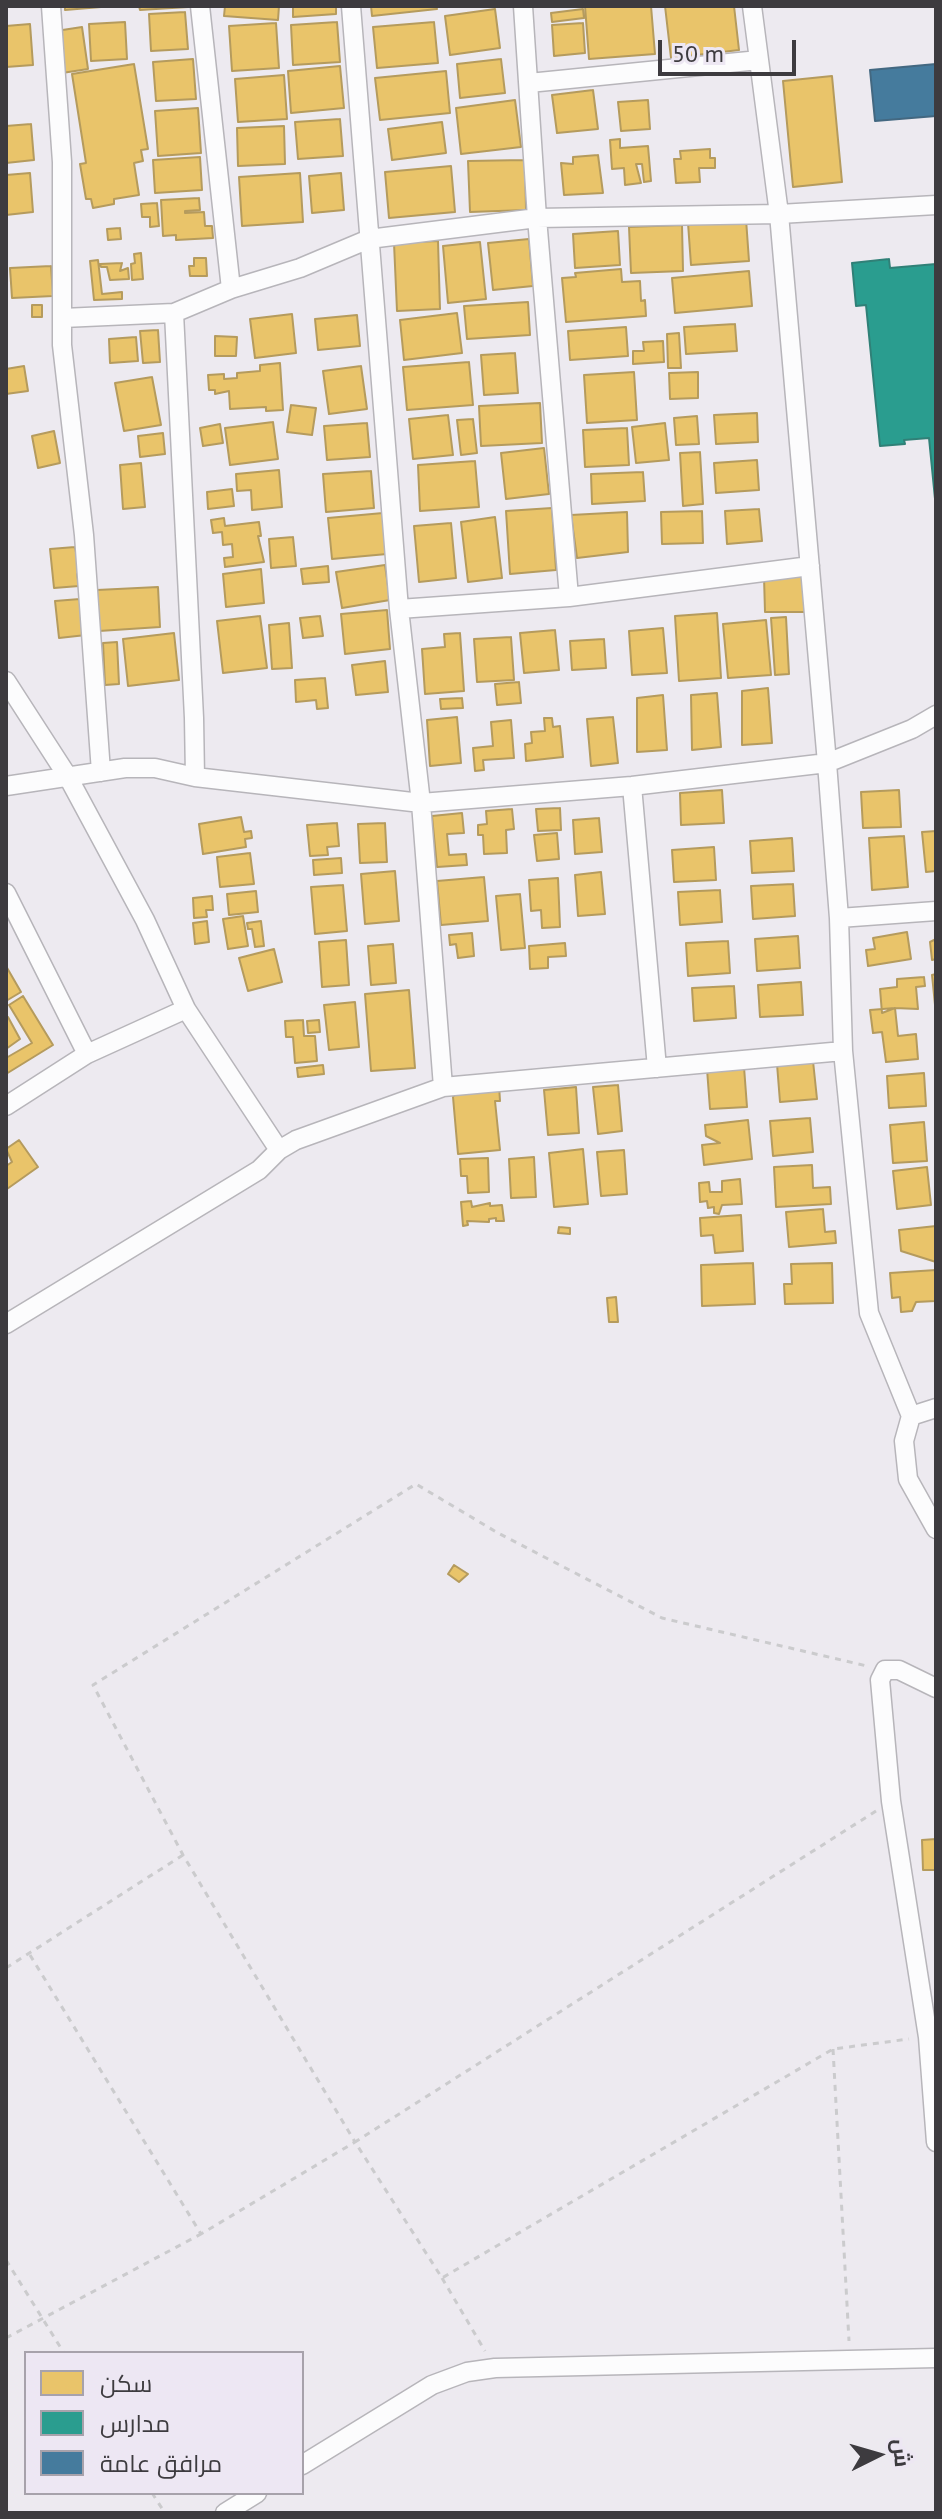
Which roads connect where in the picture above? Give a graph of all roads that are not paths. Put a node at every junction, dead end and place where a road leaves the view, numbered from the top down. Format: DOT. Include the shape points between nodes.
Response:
graph roads {
  1 [pos="51,6"];
  2 [pos="200,6"];
  3 [pos="351,6"];
  4 [pos="523,6"];
  5 [pos="752,6"];
  6 [pos="759,60"];
  7 [pos="529,83"];
  8 [pos="936,205"];
  9 [pos="779,214"];
  10 [pos="537,218"];
  11 [pos="369,239"];
  12 [pos="231,289"];
  13 [pos="174,313"];
  14 [pos="63,318"];
  15 [pos="810,566"];
  16 [pos="569,597"];
  17 [pos="399,609"];
  18 [pos="6,681"];
  19 [pos="936,715"];
  20 [pos="827,763"];
  21 [pos="101,772"];
  22 [pos="68,777"];
  23 [pos="195,777"];
  24 [pos="6,786"];
  25 [pos="632,786"];
  26 [pos="421,803"];
  27 [pos="6,893"];
  28 [pos="936,911"];
  29 [pos="839,918"];
  30 [pos="186,1009"];
  31 [pos="843,1051"];
  32 [pos="87,1054"];
  33 [pos="657,1068"];
  34 [pos="443,1087"];
  35 [pos="6,1106"];
  36 [pos="279,1150"];
  37 [pos="6,1324"];
  38 [pos="936,1408"];
  39 [pos="911,1416"];
  40 [pos="936,1529"];
  41 [pos="936,1688"];
  42 [pos="932,2036"];
  43 [pos="936,2142"];
  44 [pos="936,2358"];
  45 [pos="304,2464"];
  46 [pos="254,2495"];
  47 [pos="225,2513"];
  1 -- 14 [label="street" via="62,162"];
  2 -- 12 [label="street"];
  3 -- 11 [label="street"];
  4 -- 7 [label="street"];
  5 -- 6 [label="street"];
  6 -- 7 [label="street"];
  6 -- 9 [label="street"];
  7 -- 10 [label="street"];
  8 -- 9 [label="street"];
  9 -- 10 [label="street"];
  9 -- 15 [label="street"];
  10 -- 11 [label="street"];
  10 -- 16 [label="street"];
  11 -- 12 [label="street"];
  11 -- 17 [label="street"];
  12 -- 13 [label="street"];
  13 -- 14 [label="street"];
  13 -- 23 [label="street"];
  14 -- 21 [label="street"];
  15 -- 16 [label="street"];
  15 -- 20 [label="street"];
  16 -- 17 [label="street"];
  17 -- 26 [label="street"];
  18 -- 22 [label="street"];
  19 -- 20 [label="street"];
  20 -- 25 [label="street"];
  20 -- 29 [label="street"];
  21 -- 22 [label="street"];
  21 -- 23 [label="street" via="155,768"];
  22 -- 24 [label="street"];
  22 -- 30 [label="street"];
  23 -- 26 [label="street"];
  25 -- 26 [label="street"];
  25 -- 33 [label="street"];
  26 -- 34 [label="street"];
  27 -- 32 [label="street"];
  28 -- 29 [label="street"];
  29 -- 31 [label="street"];
  30 -- 32 [label="street"];
  30 -- 36 [label="street"];
  31 -- 33 [label="street"];
  31 -- 39 [label="street" via="869,1313"];
  32 -- 35 [label="street"];
  33 -- 34 [label="street"];
  34 -- 36 [label="street"];
  36 -- 37 [label="street" via="259,1170"];
  38 -- 39 [label="street"];
  39 -- 40 [label="street" via="904,1441 908,1479"];
  41 -- 42 [label="street" via="899,1670 885,1670 880,1680 891,1801"];
  42 -- 43 [label="street"];
  44 -- 45 [label="street" via="467,2372 432,2385"];
  46 -- 47 [label="street"];
}
